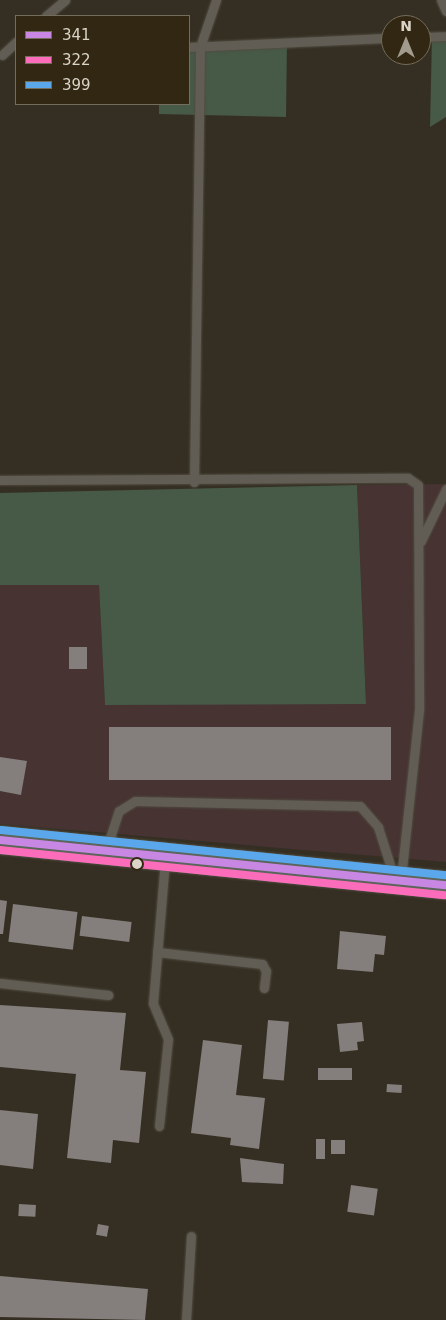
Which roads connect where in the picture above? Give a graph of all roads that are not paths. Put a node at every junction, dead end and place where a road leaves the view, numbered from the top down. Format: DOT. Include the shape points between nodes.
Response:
graph roads {
  1 [pos="65,0"];
  2 [pos="216,0"];
  3 [pos="441,0"];
  4 [pos="446,11"];
  5 [pos="47,15"];
  6 [pos="446,36"];
  7 [pos="431,37"];
  8 [pos="381,38"];
  9 [pos="15,43"];
  10 [pos="190,47"];
  11 [pos="200,47"];
  12 [pos="15,54"];
  13 [pos="1,55"];
  14 [pos="0,480"];
  15 [pos="194,482"];
  16 [pos="446,489"];
  17 [pos="420,543"];
  18 [pos="0,840"];
  19 [pos="106,849"];
  20 [pos="165,855"];
  21 [pos="398,880"];
  22 [pos="446,885"];
  23 [pos="157,952"];
  24 [pos="0,983"];
  25 [pos="264,988"];
  26 [pos="108,995"];
  27 [pos="159,1126"];
  28 [pos="191,1236"];
  29 [pos="186,1320"];
  1 -- 5 [label="lane"];
  2 -- 11 [label="lane"];
  3 -- 4 [label="lane"];
  6 -- 7 [label="lane"];
  8 -- 11 [label="lane"];
  9 -- 13 [label="lane"];
  10 -- 11 [label="lane"];
  11 -- 15 [label="lane"];
  12 -- 13 [label="lane"];
  14 -- 15 [label="lane" via="100,478"];
  15 -- 17 [label="lane" via="408,478 418,485"];
  16 -- 17 [label="lane"];
  17 -- 21 [label="lane" via="419,710"];
  18 -- 19 [label="highway"];
  19 -- 20 [label="highway"];
  19 -- 21 [label="lane" via="119,811 135,800 360,806 378,827"];
  20 -- 21 [label="highway"];
  20 -- 23 [label="lane"];
  21 -- 22 [label="highway"];
  23 -- 25 [label="lane" via="262,964 266,971"];
  23 -- 27 [label="lane" via="153,1003 168,1039"];
  24 -- 26 [label="lane"];
  28 -- 29 [label="lane"];
}
